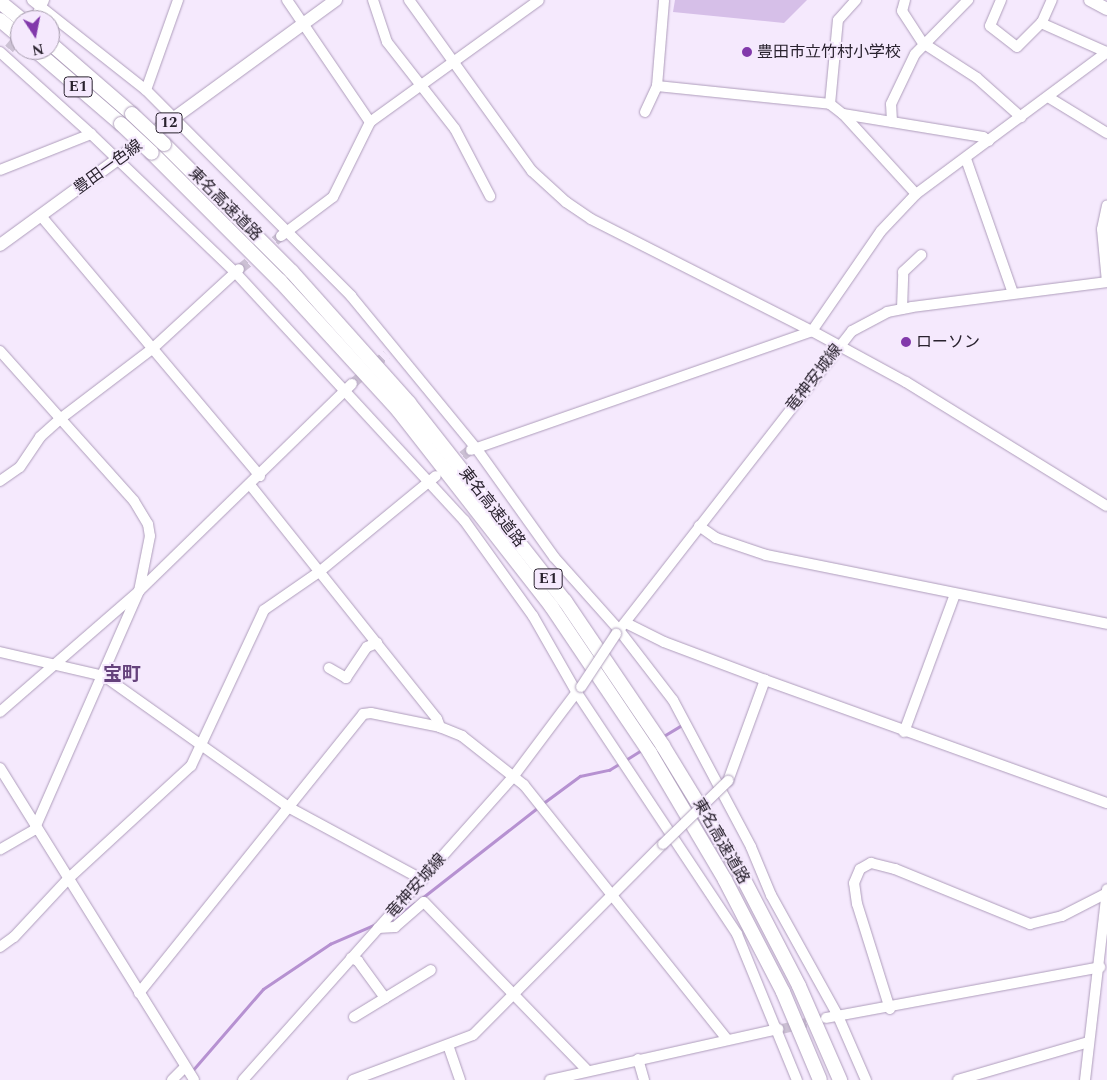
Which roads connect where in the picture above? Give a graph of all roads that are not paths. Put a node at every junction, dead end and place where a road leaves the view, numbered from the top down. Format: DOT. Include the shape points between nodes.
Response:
graph roads {
  1 [pos="32,0"];
  2 [pos="178,0"];
  3 [pos="287,0"];
  4 [pos="336,0"];
  5 [pos="372,0"];
  6 [pos="409,0"];
  7 [pos="539,0"];
  8 [pos="664,0"];
  9 [pos="856,0"];
  10 [pos="905,0"];
  11 [pos="968,0"];
  12 [pos="1000,0"];
  13 [pos="1052,0"];
  14 [pos="1090,0"];
  15 [pos="0,2"];
  16 [pos="40,8"];
  17 [pos="1107,9"];
  18 [pos="10,10"];
  19 [pos="0,20"];
  20 [pos="1041,23"];
  21 [pos="301,25"];
  22 [pos="10,28"];
  23 [pos="923,43"];
  24 [pos="4,52"];
  25 [pos="60,52"];
  26 [pos="1107,52"];
  27 [pos="47,60"];
  28 [pos="453,62"];
  29 [pos="421,86"];
  30 [pos="657,86"];
  31 [pos="146,90"];
  32 [pos="1048,97"];
  33 [pos="830,104"];
  34 [pos="646,112"];
  35 [pos="843,114"];
  36 [pos="1021,117"];
  37 [pos="174,119"];
  38 [pos="370,122"];
  39 [pos="892,122"];
  40 [pos="1107,133"];
  41 [pos="91,134"];
  42 [pos="989,141"];
  43 [pos="966,159"];
  44 [pos="117,161"];
  45 [pos="0,170"];
  46 [pos="916,194"];
  47 [pos="490,196"];
  48 [pos="1107,206"];
  49 [pos="41,216"];
  50 [pos="285,233"];
  51 [pos="0,245"];
  52 [pos="921,255"];
  53 [pos="237,271"];
  54 [pos="1107,282"];
  55 [pos="1013,293"];
  56 [pos="902,309"];
  57 [pos="812,331"];
  58 [pos="838,346"];
  59 [pos="152,349"];
  60 [pos="395,349"];
  61 [pos="0,351"];
  62 [pos="386,354"];
  63 [pos="349,386"];
  64 [pos="60,419"];
  65 [pos="473,449"];
  66 [pos="260,476"];
  67 [pos="432,479"];
  68 [pos="0,481"];
  69 [pos="251,486"];
  70 [pos="1107,506"];
  71 [pos="698,526"];
  72 [pos="319,572"];
  73 [pos="139,591"];
  74 [pos="955,594"];
  75 [pos="1107,624"];
  76 [pos="621,629"];
  77 [pos="377,643"];
  78 [pos="0,652"];
  79 [pos="56,665"];
  80 [pos="329,668"];
  81 [pos="104,676"];
  82 [pos="765,680"];
  83 [pos="579,690"];
  84 [pos="0,712"];
  85 [pos="440,727"];
  86 [pos="904,732"];
  87 [pos="202,744"];
  88 [pos="0,768"];
  89 [pos="513,777"];
  90 [pos="1107,804"];
  91 [pos="288,807"];
  92 [pos="36,825"];
  93 [pos="0,850"];
  94 [pos="69,878"];
  95 [pos="423,880"];
  96 [pos="1106,892"];
  97 [pos="613,893"];
  98 [pos="378,928"];
  99 [pos="0,947"];
  100 [pos="351,958"];
  101 [pos="1100,966"];
  102 [pos="431,970"];
  103 [pos="139,992"];
  104 [pos="516,994"];
  105 [pos="385,998"];
  106 [pos="890,1009"];
  107 [pos="838,1016"];
  108 [pos="354,1017"];
  109 [pos="826,1018"];
  110 [pos="777,1029"];
  111 [pos="726,1038"];
  112 [pos="1089,1042"];
  113 [pos="448,1046"];
  114 [pos="638,1059"];
  115 [pos="184,1067"];
  116 [pos="587,1070"];
  117 [pos="172,1080"];
  118 [pos="194,1080"];
  119 [pos="243,1080"];
  120 [pos="353,1080"];
  121 [pos="460,1080"];
  122 [pos="550,1080"];
  123 [pos="644,1080"];
  124 [pos="796,1080"];
  125 [pos="820,1080"];
  126 [pos="840,1080"];
  127 [pos="866,1080"];
  128 [pos="958,1080"];
  129 [pos="1085,1080"];
  1 -- 16 [label="street"];
  2 -- 31 [label="street"];
  3 -- 21 [label="street"];
  4 -- 21 [label="main road, 豊田一色線 / 12"];
  5 -- 29 [label="street" via="387,42"];
  6 -- 28 [label="street"];
  7 -- 28 [label="street" via="514,23"];
  8 -- 30 [label="street"];
  9 -- 33 [label="street" via="838,20"];
  10 -- 23 [label="street" via="902,11"];
  11 -- 23 [label="street"];
  12 -- 20 [label="street" via="990,26 1017,47"];
  13 -- 20 [label="street"];
  14 -- 17 [label="main road"];
  15 -- 18 [label="highway"];
  16 -- 31 [label="street"];
  19 -- 22 [label="highway"];
  20 -- 26 [label="street"];
  21 -- 37 [label="main road, 豊田一色線 / 12"];
  21 -- 38 [label="street"];
  23 -- 36 [label="street" via="977,78"];
  23 -- 39 [label="street" via="896,89 891,104"];
  24 -- 41 [label="street"];
  25 -- 126 [label="highway, 東名高速道路 / E1, bridge" via="164,144 292,272 409,403 565,601 663,746 740,872 799,986"];
  26 -- 32 [label="street"];
  27 -- 125 [label="highway, 東名高速道路 / E1, bridge" via="152,153 280,281 398,410 551,606 650,753 721,873 783,992"];
  28 -- 29 [label="street"];
  28 -- 57 [label="street" via="532,171 566,202 591,219"];
  29 -- 38 [label="street"];
  29 -- 47 [label="street" via="455,129"];
  30 -- 33 [label="street"];
  30 -- 34 [label="street"];
  31 -- 37 [label="street"];
  32 -- 36 [label="street"];
  32 -- 40 [label="street"];
  33 -- 35 [label="street"];
  35 -- 39 [label="street"];
  35 -- 46 [label="street"];
  36 -- 42 [label="street"];
  37 -- 44 [label="main road, 豊田一色線 / 12"];
  37 -- 50 [label="street"];
  38 -- 50 [label="street" via="333,197"];
  39 -- 42 [label="street" via="983,137"];
  41 -- 44 [label="street"];
  41 -- 45 [label="street"];
  42 -- 43 [label="street"];
  43 -- 46 [label="street"];
  43 -- 55 [label="street"];
  44 -- 49 [label="main road, 豊田一色線 / 12"];
  44 -- 53 [label="street"];
  46 -- 57 [label="street" via="881,231"];
  48 -- 54 [label="street" via="1102,229"];
  49 -- 51 [label="main road, 豊田一色線 / 12"];
  49 -- 59 [label="street"];
  50 -- 60 [label="street" via="351,296"];
  52 -- 56 [label="street" via="903,272"];
  53 -- 59 [label="street"];
  53 -- 63 [label="street"];
  54 -- 55 [label="street, 竜神安城線"];
  55 -- 56 [label="street, 竜神安城線"];
  56 -- 58 [label="street, 竜神安城線" via="866,322"];
  57 -- 58 [label="street"];
  57 -- 65 [label="street"];
  58 -- 70 [label="street" via="906,382"];
  58 -- 71 [label="street, 竜神安城線"];
  59 -- 64 [label="street"];
  59 -- 66 [label="street"];
  60 -- 62 [label="street"];
  60 -- 65 [label="street"];
  61 -- 64 [label="street"];
  63 -- 66 [label="street"];
  63 -- 67 [label="street"];
  64 -- 68 [label="street" via="40,437 20,467"];
  64 -- 73 [label="street" via="134,501 148,524 150,546"];
  65 -- 76 [label="street" via="554,557"];
  66 -- 69 [label="street"];
  67 -- 72 [label="street"];
  67 -- 83 [label="street" via="533,616"];
  69 -- 72 [label="street"];
  69 -- 73 [label="street"];
  71 -- 74 [label="street" via="716,538 766,555"];
  71 -- 76 [label="street, 竜神安城線"];
  72 -- 77 [label="street"];
  72 -- 87 [label="street" via="264,610"];
  73 -- 79 [label="street"];
  73 -- 81 [label="street"];
  74 -- 75 [label="street"];
  74 -- 86 [label="street"];
  76 -- 82 [label="street"];
  76 -- 83 [label="street, 竜神安城線, bridge"];
  76 -- 107 [label="street" via="674,700 751,847 771,895"];
  77 -- 80 [label="street" via="367,647 346,678"];
  77 -- 85 [label="street"];
  78 -- 79 [label="street"];
  79 -- 81 [label="street"];
  79 -- 84 [label="street"];
  81 -- 87 [label="street"];
  81 -- 92 [label="street"];
  82 -- 86 [label="street"];
  82 -- 97 [label="street, bridge" via="728,781"];
  83 -- 89 [label="street, 竜神安城線"];
  83 -- 110 [label="street" via="736,934"];
  85 -- 89 [label="street" via="462,736"];
  85 -- 91 [label="street" via="363,714"];
  86 -- 90 [label="street"];
  87 -- 91 [label="street"];
  87 -- 94 [label="street" via="191,766"];
  88 -- 92 [label="street"];
  89 -- 95 [label="street, 竜神安城線"];
  89 -- 97 [label="street" via="524,785"];
  91 -- 95 [label="street"];
  91 -- 103 [label="street"];
  92 -- 93 [label="street" via="34,830"];
  92 -- 94 [label="street"];
  94 -- 99 [label="street" via="14,937"];
  94 -- 103 [label="street"];
  95 -- 98 [label="street, 竜神安城線"];
  96 -- 101 [label="street"];
  96 -- 106 [label="street" via="1055,918 1030,924 895,869 871,863 860,868 854,883 857,904"];
  97 -- 104 [label="street"];
  97 -- 111 [label="street"];
  98 -- 100 [label="street, 竜神安城線"];
  98 -- 104 [label="street" via="395,927 424,902"];
  100 -- 105 [label="street" via="358,962"];
  100 -- 119 [label="street, 竜神安城線"];
  101 -- 106 [label="street"];
  101 -- 112 [label="street"];
  102 -- 105 [label="street"];
  103 -- 115 [label="street"];
  104 -- 113 [label="street" via="473,1035"];
  104 -- 116 [label="street"];
  105 -- 108 [label="street"];
  106 -- 107 [label="street"];
  107 -- 109 [label="street"];
  107 -- 127 [label="street"];
  110 -- 111 [label="street"];
  110 -- 124 [label="street"];
  111 -- 114 [label="street"];
  112 -- 128 [label="street"];
  112 -- 129 [label="street"];
  113 -- 120 [label="street"];
  113 -- 121 [label="street"];
  114 -- 116 [label="street"];
  114 -- 123 [label="street"];
  115 -- 117 [label="street"];
  115 -- 118 [label="street"];
  116 -- 122 [label="street"];
}
